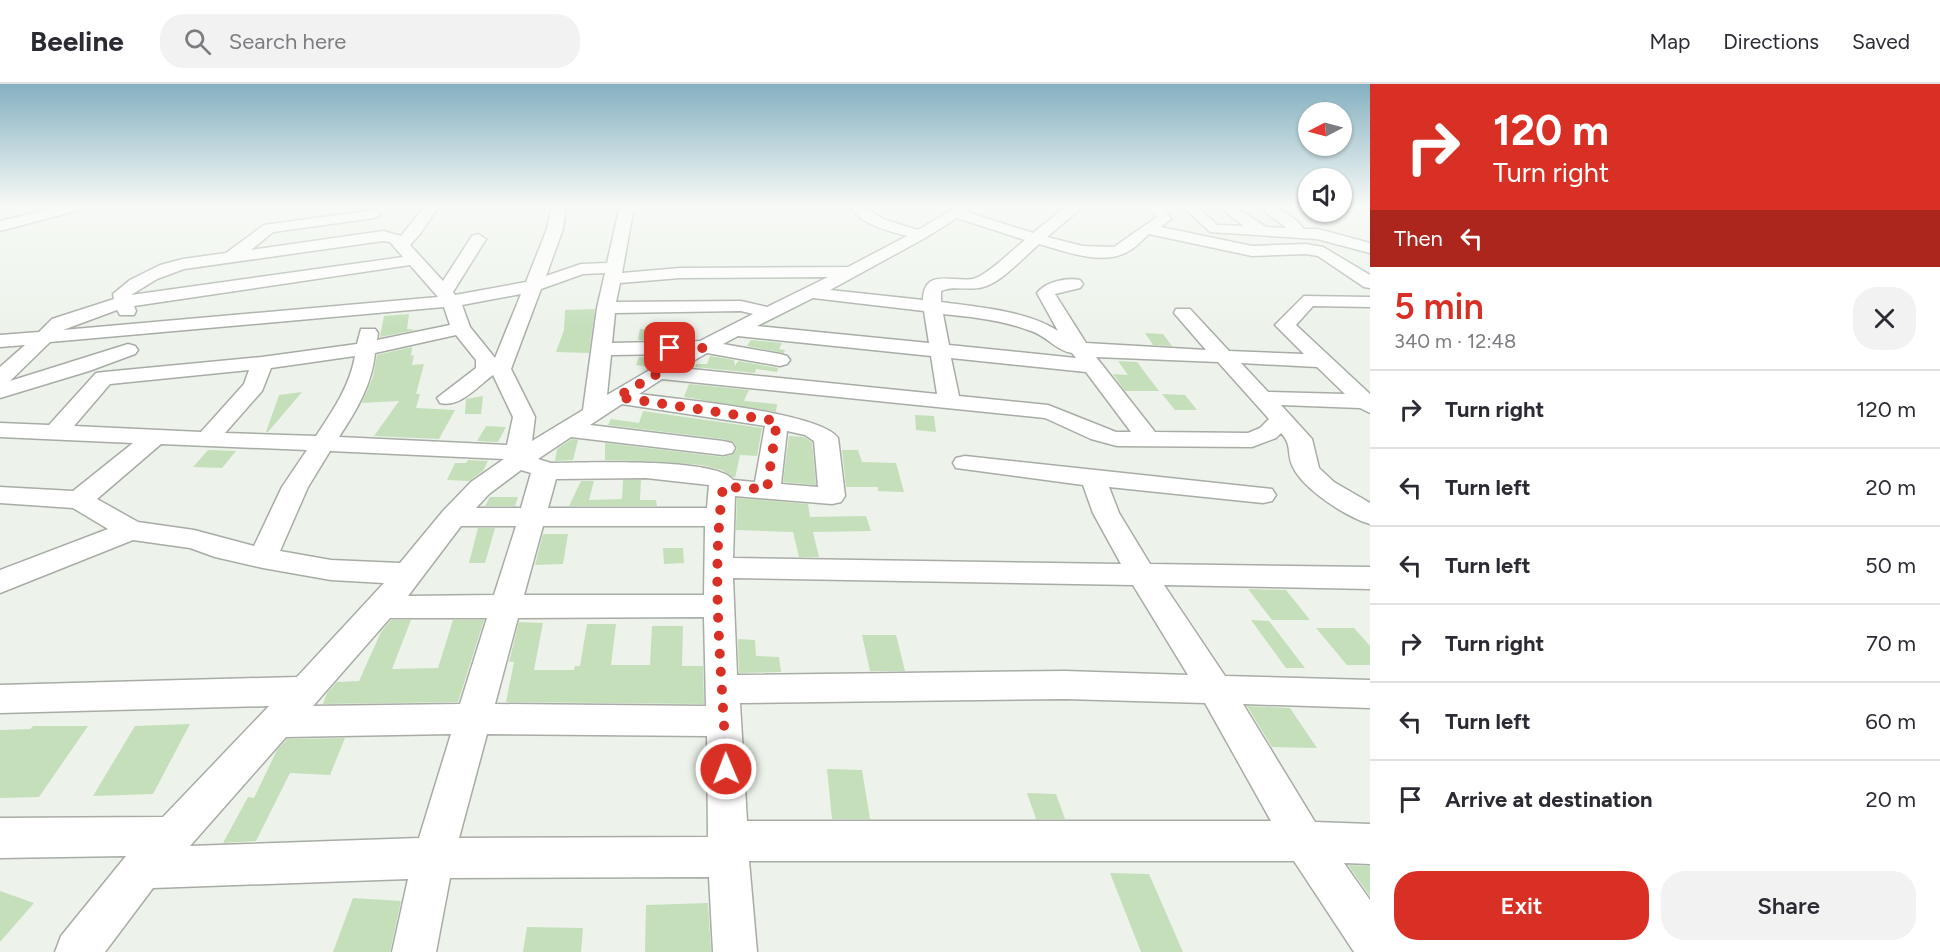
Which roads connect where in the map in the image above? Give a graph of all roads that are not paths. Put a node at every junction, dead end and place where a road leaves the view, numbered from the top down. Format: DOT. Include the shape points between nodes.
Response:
graph roads {
  1 [pos="244,247"];
  2 [pos="308,247"];
  3 [pos="402,247"];
  4 [pos="473,247"];
  5 [pos="548,247"];
  6 [pos="619,247"];
  7 [pos="899,247"];
  8 [pos="1026,247"];
  9 [pos="1077,247"];
  10 [pos="1126,247"];
  11 [pos="1230,247"];
  12 [pos="297,248"];
  13 [pos="230,257"];
  14 [pos="414,260"];
  15 [pos="852,272"];
  16 [pos="613,274"];
  17 [pos="252,276"];
  18 [pos="292,277"];
  19 [pos="1370,283"];
  20 [pos="1074,284"];
  21 [pos="532,286"];
  22 [pos="813,293"];
  23 [pos="447,296"];
  24 [pos="123,302"];
  25 [pos="1370,302"];
  26 [pos="932,306"];
  27 [pos="374,307"];
  28 [pos="606,308"];
  29 [pos="1183,313"];
  30 [pos="766,315"];
  31 [pos="238,319"];
  32 [pos="140,328"];
  33 [pos="461,328"];
  34 [pos="735,330"];
  35 [pos="41,338"];
  36 [pos="0,341"];
  37 [pos="704,347"];
  38 [pos="1079,348"];
  39 [pos="365,349"];
  40 [pos="603,349"];
  41 [pos="128,350"];
  42 [pos="940,350"];
  43 [pos="1226,359"];
  44 [pos="780,360"];
  45 [pos="1323,361"];
  46 [pos="262,363"];
  47 [pos="1093,366"];
  48 [pos="493,369"];
  49 [pos="658,372"];
  50 [pos="104,378"];
  51 [pos="0,380"];
  52 [pos="0,391"];
  53 [pos="617,397"];
  54 [pos="448,398"];
  55 [pos="1262,398"];
  56 [pos="949,401"];
  57 [pos="1368,403"];
  58 [pos="594,413"];
  59 [pos="1282,418"];
  60 [pos="777,421"];
  61 [pos="0,430"];
  62 [pos="570,430"];
  63 [pos="56,432"];
  64 [pos="157,435"];
  65 [pos="208,438"];
  66 [pos="1148,439"];
  67 [pos="324,442"];
  68 [pos="723,448"];
  69 [pos="528,460"];
  70 [pos="965,463"];
  71 [pos="1094,478"];
  72 [pos="767,489"];
  73 [pos="0,495"];
  74 [pos="1263,495"];
  75 [pos="79,500"];
  76 [pos="721,502"];
  77 [pos="1370,515"];
  78 [pos="531,516"];
  79 [pos="453,517"];
  80 [pos="131,530"];
  81 [pos="263,558"];
  82 [pos="718,568"];
  83 [pos="1141,573"];
  84 [pos="408,574"];
  85 [pos="1370,578"];
  86 [pos="0,582"];
  87 [pos="719,606"];
  88 [pos="382,607"];
  89 [pos="506,607"];
  90 [pos="1215,689"];
  91 [pos="305,691"];
  92 [pos="1370,694"];
  93 [pos="0,699"];
  94 [pos="723,705"];
  95 [pos="473,719"];
  96 [pos="277,722"];
  97 [pos="174,836"];
  98 [pos="0,838"];
  99 [pos="1304,841"];
  100 [pos="1370,844"];
  101 [pos="728,849"];
  102 [pos="433,858"];
  103 [pos="143,868"];
  104 [pos="1370,937"];
  105 [pos="77,952"];
  106 [pos="414,952"];
  107 [pos="735,952"];
  1 -- 13 [label="street"];
  2 -- 12 [label="street"];
  3 -- 14 [label="street"];
  4 -- 23 [label="street"];
  5 -- 21 [label="street"];
  6 -- 16 [label="street"];
  7 -- 15 [label="street"];
  8 -- 26 [label="street" via="980,283 937,285 932,289"];
  9 -- 10 [label="street" via="1108,252"];
  11 -- 19 [label="street" via="1252,251 1323,252"];
  12 -- 13 [label="street"];
  12 -- 18 [label="street"];
  13 -- 24 [label="street" via="164,269 131,286 122,294"];
  14 -- 18 [label="street"];
  14 -- 23 [label="street"];
  15 -- 16 [label="street"];
  15 -- 22 [label="street"];
  16 -- 21 [label="street" via="597,267 582,268"];
  16 -- 28 [label="street"];
  17 -- 18 [label="street"];
  17 -- 24 [label="street"];
  17 -- 31 [label="street"];
  20 -- 38 [label="street" via="1046,293"];
  21 -- 23 [label="street" via="496,295"];
  21 -- 48 [label="street"];
  22 -- 26 [label="street"];
  22 -- 30 [label="street"];
  23 -- 27 [label="street"];
  23 -- 33 [label="street"];
  24 -- 32 [label="street"];
  24 -- 35 [label="street" via="72,317"];
  25 -- 45 [label="street" via="1310,300 1287,321 1286,329"];
  26 -- 38 [label="street" via="1024,322 1040,327 1062,344"];
  26 -- 42 [label="street"];
  27 -- 31 [label="street"];
  27 -- 39 [label="street"];
  28 -- 30 [label="street" via="750,306"];
  28 -- 40 [label="street"];
  29 -- 43 [label="street"];
  30 -- 34 [label="street"];
  31 -- 32 [label="street"];
  32 -- 35 [label="street"];
  32 -- 41 [label="street"];
  33 -- 39 [label="street"];
  33 -- 48 [label="street"];
  34 -- 37 [label="street"];
  34 -- 42 [label="street"];
  35 -- 36 [label="street"];
  35 -- 51 [label="street"];
  37 -- 40 [label="street"];
  37 -- 44 [label="street"];
  37 -- 49 [label="street"];
  38 -- 43 [label="street" via="1117,354"];
  38 -- 47 [label="street"];
  39 -- 46 [label="street"];
  39 -- 67 [label="street" via="363,370 348,405"];
  40 -- 58 [label="street"];
  41 -- 50 [label="street"];
  41 -- 52 [label="street"];
  42 -- 47 [label="street"];
  42 -- 56 [label="street"];
  43 -- 45 [label="street"];
  43 -- 55 [label="street"];
  45 -- 57 [label="street"];
  46 -- 50 [label="street"];
  46 -- 65 [label="street" via="254,386"];
  47 -- 66 [label="street"];
  48 -- 54 [label="street"];
  48 -- 69 [label="street" via="524,417"];
  49 -- 53 [label="street"];
  49 -- 56 [label="street"];
  50 -- 63 [label="street"];
  53 -- 58 [label="street"];
  53 -- 60 [label="street"];
  55 -- 57 [label="street"];
  55 -- 59 [label="street"];
  56 -- 66 [label="street" via="1048,412 1070,418 1099,436"];
  58 -- 62 [label="street"];
  59 -- 66 [label="street" via="1268,433 1252,440"];
  59 -- 77 [label="street" via="1300,439 1304,466 1312,476"];
  60 -- 72 [label="street"];
  60 -- 72 [label="street" via="813,430 826,438 832,496"];
  61 -- 63 [label="street"];
  62 -- 68 [label="street"];
  62 -- 69 [label="street"];
  63 -- 64 [label="street"];
  64 -- 65 [label="street"];
  64 -- 75 [label="street"];
  65 -- 67 [label="street"];
  67 -- 69 [label="street"];
  67 -- 81 [label="street" via="295,487"];
  69 -- 76 [label="street" via="709,476 720,480"];
  69 -- 78 [label="street"];
  69 -- 79 [label="street" via="480,488"];
  70 -- 71 [label="street"];
  71 -- 74 [label="street"];
  71 -- 83 [label="street" via="1106,513"];
  72 -- 76 [label="street"];
  73 -- 75 [label="street"];
  75 -- 80 [label="street"];
  76 -- 78 [label="street"];
  76 -- 82 [label="street"];
  78 -- 79 [label="street"];
  78 -- 89 [label="street"];
  79 -- 84 [label="street"];
  80 -- 81 [label="street" via="194,539"];
  80 -- 86 [label="street"];
  81 -- 84 [label="street" via="331,570"];
  82 -- 83 [label="street"];
  82 -- 87 [label="street"];
  83 -- 85 [label="street"];
  83 -- 90 [label="street"];
  84 -- 88 [label="street"];
  87 -- 89 [label="street"];
  87 -- 94 [label="street"];
  88 -- 89 [label="street"];
  88 -- 91 [label="street"];
  89 -- 95 [label="street"];
  90 -- 92 [label="street"];
  90 -- 94 [label="street" via="1065,685"];
  90 -- 99 [label="street"];
  91 -- 93 [label="street"];
  91 -- 96 [label="street"];
  94 -- 95 [label="street"];
  94 -- 101 [label="street"];
  95 -- 96 [label="street"];
  95 -- 102 [label="street"];
  96 -- 97 [label="street"];
  97 -- 98 [label="street"];
  97 -- 103 [label="street"];
  99 -- 100 [label="street"];
  99 -- 101 [label="street"];
  99 -- 104 [label="street"];
  101 -- 102 [label="street"];
  101 -- 107 [label="street"];
  102 -- 103 [label="street"];
  102 -- 106 [label="street"];
  103 -- 105 [label="street"];
}
